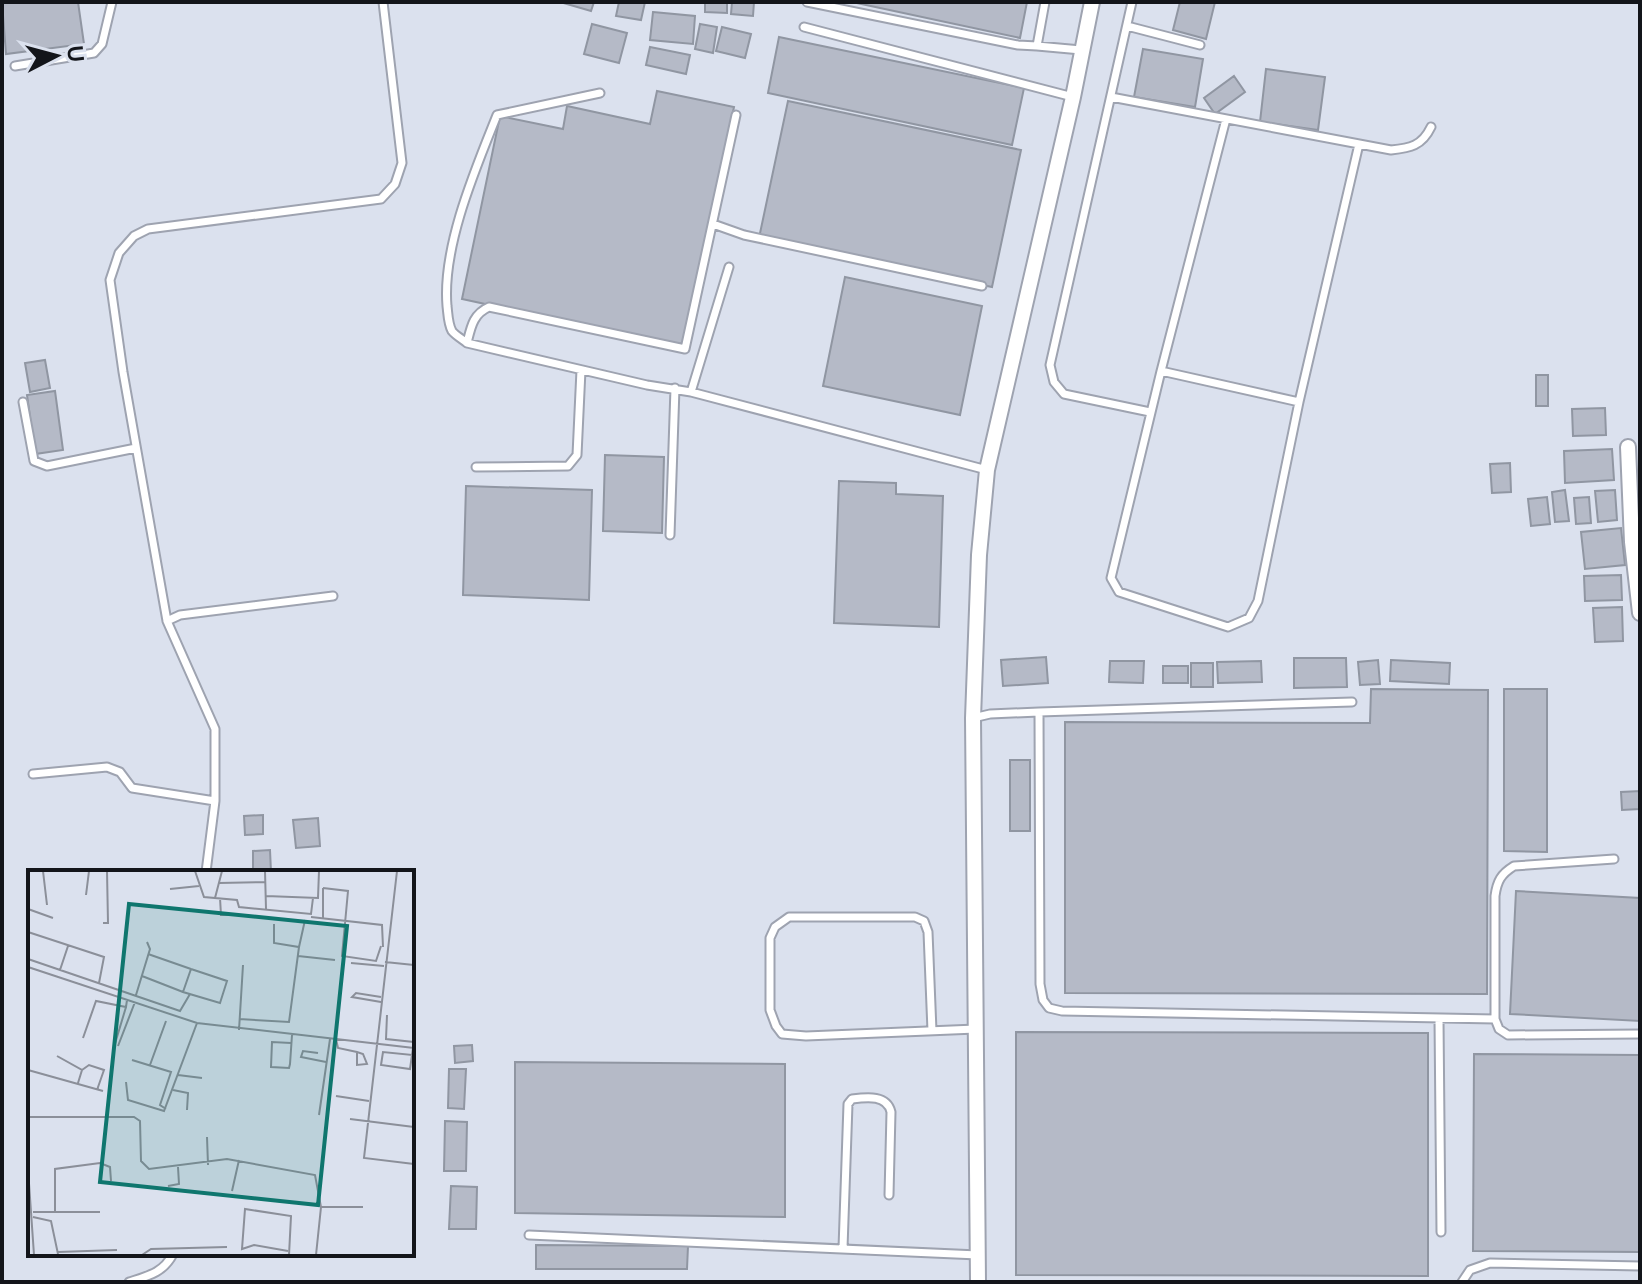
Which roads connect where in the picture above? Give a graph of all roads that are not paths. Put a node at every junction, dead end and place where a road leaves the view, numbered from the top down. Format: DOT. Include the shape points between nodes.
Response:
graph roads {
  1 [pos="112,2"];
  2 [pos="383,2"];
  3 [pos="807,2"];
  4 [pos="1045,2"];
  5 [pos="1092,2"];
  6 [pos="1132,2"];
  7 [pos="1127,26"];
  8 [pos="804,27"];
  9 [pos="1200,45"];
  10 [pos="1037,46"];
  11 [pos="1081,50"];
  12 [pos="15,66"];
  13 [pos="600,93"];
  14 [pos="1073,97"];
  15 [pos="1111,97"];
  16 [pos="736,115"];
  17 [pos="1226,119"];
  18 [pos="1431,127"];
  19 [pos="1359,144"];
  20 [pos="713,224"];
  21 [pos="729,267"];
  22 [pos="982,286"];
  23 [pos="467,343"];
  24 [pos="581,370"];
  25 [pos="1161,371"];
  26 [pos="675,388"];
  27 [pos="691,392"];
  28 [pos="23,402"];
  29 [pos="1299,402"];
  30 [pos="1150,412"];
  31 [pos="1628,447"];
  32 [pos="136,448"];
  33 [pos="476,467"];
  34 [pos="987,470"];
  35 [pos="670,535"];
  36 [pos="1636,542"];
  37 [pos="333,596"];
  38 [pos="1640,611"];
  39 [pos="167,621"];
  40 [pos="1352,702"];
  41 [pos="1039,712"];
  42 [pos="973,718"];
  43 [pos="33,774"];
  44 [pos="215,801"];
  45 [pos="1614,859"];
  46 [pos="206,870"];
  47 [pos="1439,1019"];
  48 [pos="1495,1019"];
  49 [pos="976,1029"];
  50 [pos="932,1031"];
  51 [pos="1640,1034"];
  52 [pos="889,1195"];
  53 [pos="1441,1232"];
  54 [pos="529,1235"];
  55 [pos="843,1248"];
  56 [pos="978,1255"];
  57 [pos="172,1256"];
  58 [pos="1640,1266"];
  59 [pos="129,1282"];
  60 [pos="978,1282"];
  61 [pos="1462,1282"];
  1 -- 12 [label="lane" via="102,44 94,53"];
  2 -- 32 [label="lane" via="402,163 395,184 381,199 148,229 119,253 110,280"];
  3 -- 10 [label="lane"];
  4 -- 10 [label="lane"];
  5 -- 11 [label="street"];
  6 -- 7 [label="lane"];
  7 -- 9 [label="lane"];
  7 -- 15 [label="lane"];
  8 -- 14 [label="lane"];
  10 -- 11 [label="lane"];
  11 -- 14 [label="street"];
  13 -- 23 [label="lane" via="497,115 473,176 446,286 449,323"];
  14 -- 34 [label="street"];
  15 -- 17 [label="lane"];
  15 -- 30 [label="lane" via="1050,365 1064,394"];
  16 -- 20 [label="lane"];
  17 -- 19 [label="lane"];
  17 -- 25 [label="lane"];
  18 -- 19 [label="lane" via="1414,147 1391,150"];
  19 -- 29 [label="lane"];
  20 -- 22 [label="lane"];
  20 -- 23 [label="lane" via="684,350 489,307 473,320"];
  21 -- 27 [label="lane"];
  23 -- 24 [label="lane"];
  24 -- 26 [label="lane"];
  24 -- 33 [label="lane" via="573,462"];
  25 -- 29 [label="lane"];
  25 -- 30 [label="lane"];
  26 -- 27 [label="lane"];
  26 -- 35 [label="lane"];
  27 -- 34 [label="lane"];
  28 -- 32 [label="lane" via="39,465"];
  29 -- 30 [label="lane" via="1258,601 1249,618 1228,627 1113,586"];
  31 -- 36 [label="street"];
  32 -- 39 [label="lane"];
  34 -- 42 [label="street"];
  36 -- 38 [label="street"];
  37 -- 39 [label="lane"];
  39 -- 44 [label="lane" via="215,729"];
  40 -- 41 [label="lane"];
  41 -- 42 [label="lane"];
  41 -- 47 [label="lane" via="1040,984 1049,1008"];
  42 -- 49 [label="street"];
  43 -- 44 [label="lane" via="107,767 120,772 132,788"];
  44 -- 46 [label="lane"];
  45 -- 48 [label="lane" via="1514,866 1504,872 1495,896"];
  47 -- 48 [label="lane"];
  47 -- 53 [label="lane"];
  48 -- 51 [label="lane" via="1508,1035"];
  49 -- 50 [label="lane"];
  49 -- 56 [label="street"];
  50 -- 50 [label="lane" via="782,1034 770,1010 770,938 775,927 789,917 924,921"];
  52 -- 55 [label="lane" via="889,1104 884,1099 852,1099"];
  54 -- 55 [label="lane"];
  55 -- 56 [label="lane"];
  56 -- 60 [label="street"];
  57 -- 59 [label="lane" via="157,1274"];
  58 -- 61 [label="lane" via="1490,1263 1470,1270"];
}
